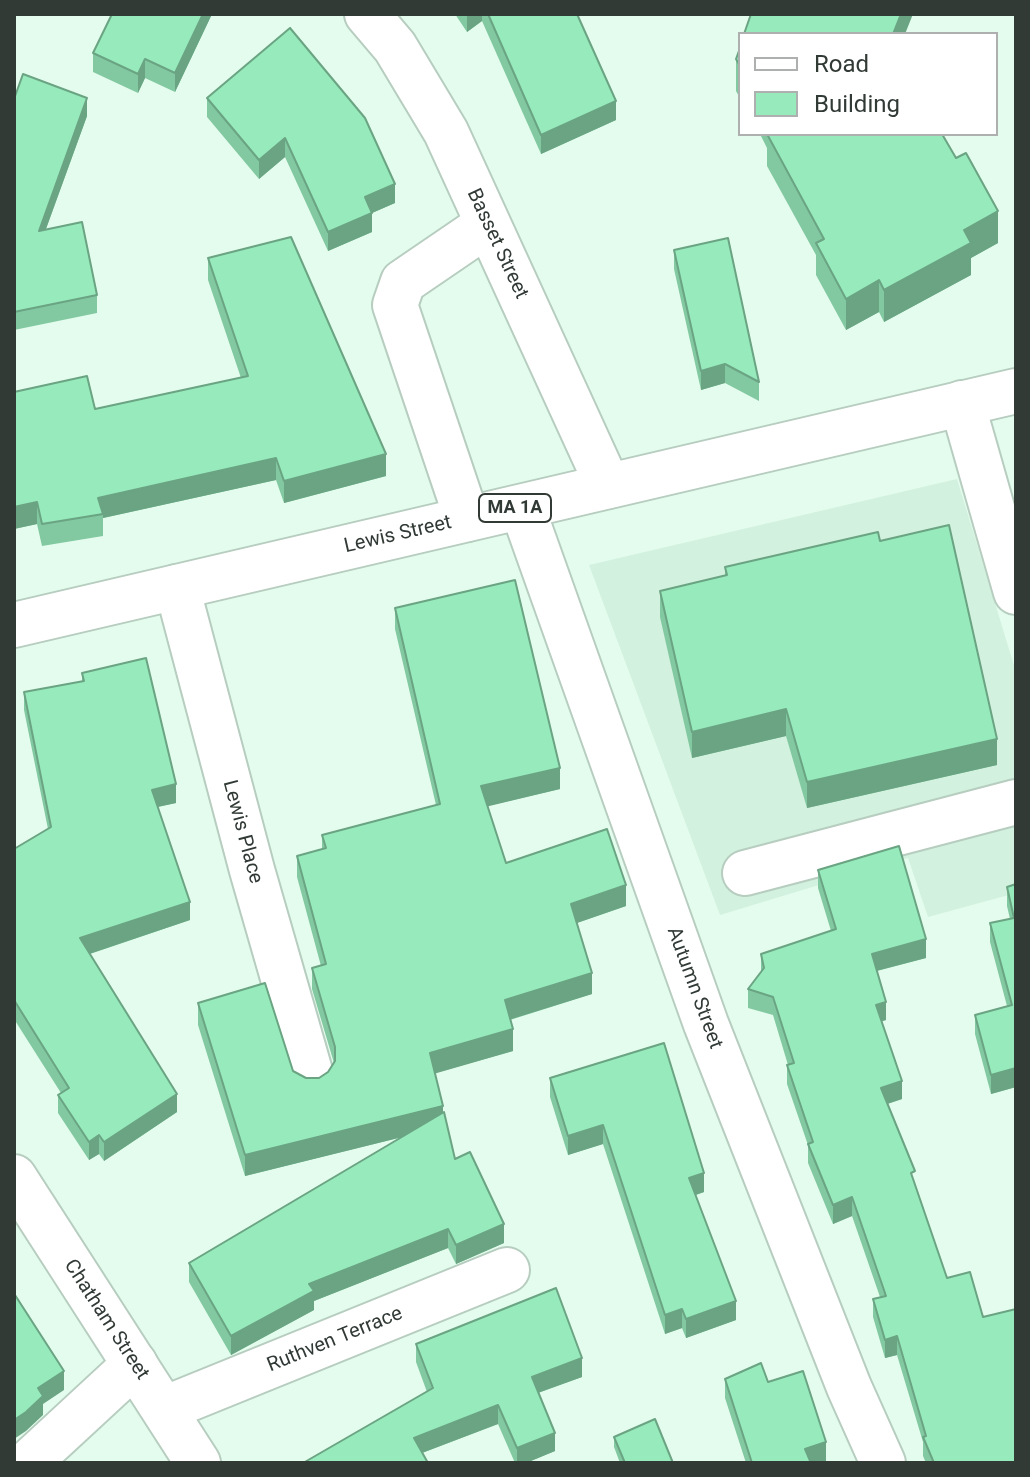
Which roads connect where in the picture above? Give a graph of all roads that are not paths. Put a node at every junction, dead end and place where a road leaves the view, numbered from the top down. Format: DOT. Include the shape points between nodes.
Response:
graph roads {
  1 [pos="367,14"];
  2 [pos="488,224"];
  3 [pos="1016,391"];
  4 [pos="962,403"];
  5 [pos="608,486"];
  6 [pos="522,507"];
  7 [pos="467,519"];
  8 [pos="177,587"];
  9 [pos="1016,592"];
  10 [pos="14,625"];
  11 [pos="1016,802"];
  12 [pos="745,873"];
  13 [pos="311,1075"];
  14 [pos="14,1177"];
  15 [pos="507,1270"];
  16 [pos="135,1364"];
  17 [pos="164,1409"];
  18 [pos="28,1463"];
  19 [pos="198,1463"];
  20 [pos="883,1463"];
  1 -- 2 [label="street, Basset Street" via="395,47 446,132"];
  2 -- 5 [label="street, Basset Street"];
  2 -- 7 [label="street" via="403,282 395,305"];
  3 -- 4 [label="street, Lewis Street / MA 1A"];
  4 -- 5 [label="street, Lewis Street / MA 1A"];
  4 -- 9 [label="street"];
  5 -- 6 [label="street, Lewis Street / MA 1A"];
  6 -- 7 [label="street, Lewis Street / MA 1A"];
  6 -- 20 [label="street, Autumn Street" via="706,1024"];
  7 -- 8 [label="street, Lewis Street / MA 1A"];
  8 -- 10 [label="street, Lewis Street / MA 1A"];
  8 -- 13 [label="street, Lewis Place"];
  11 -- 12 [label="street"];
  14 -- 16 [label="street, Chatham Street"];
  15 -- 17 [label="street, Ruthven Terrace"];
  16 -- 17 [label="street, Chatham Street"];
  16 -- 18 [label="street"];
  17 -- 19 [label="street, Chatham Street"];
}
